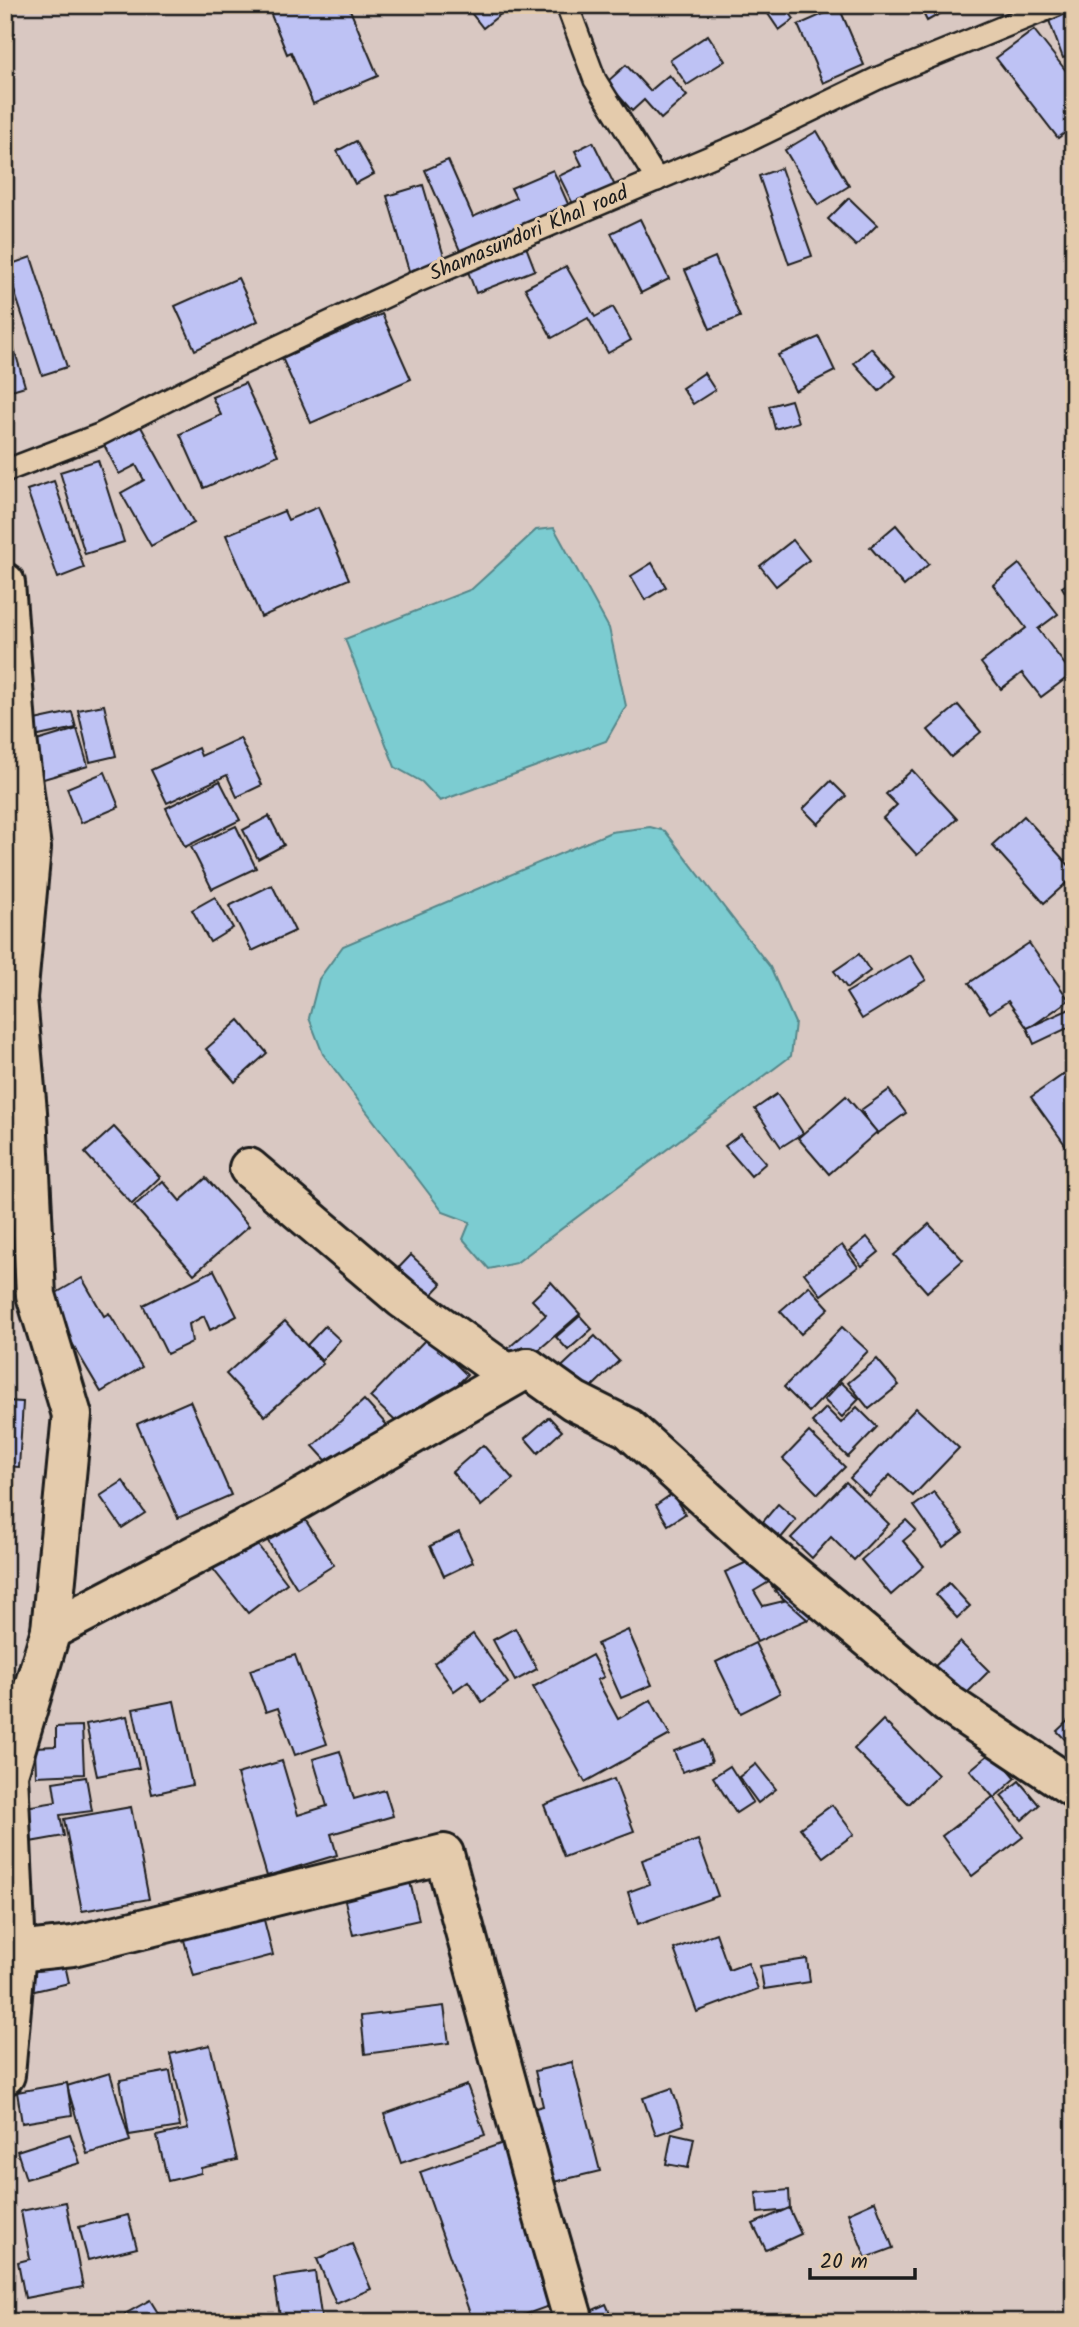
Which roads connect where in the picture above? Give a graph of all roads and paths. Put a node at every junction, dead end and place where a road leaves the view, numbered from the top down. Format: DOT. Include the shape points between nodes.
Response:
graph roads {
  1 [pos="567,5"];
  2 [pos="1057,5"];
  3 [pos="657,180"];
  4 [pos="5,471"];
  5 [pos="5,583"];
  6 [pos="249,1168"];
  7 [pos="528,1368"];
  8 [pos="51,1630"];
  9 [pos="1074,1788"];
  10 [pos="16,1952"];
  11 [pos="5,2075"];
  12 [pos="575,2322"];
  1 -- 3 [label="lane" via="595,80"];
  2 -- 3 [label="lane, Shamasundori Khal road" via="876,79"];
  3 -- 4 [label="lane, Shamasundori Khal road" via="418,281 99,435"];
  5 -- 8 [label="street" via="31,848 16,998 36,1295 72,1415"];
  6 -- 7 [label="street" via="403,1299 496,1366 506,1373"];
  7 -- 8 [label="street" via="283,1509"];
  7 -- 9 [label="street" via="574,1401 628,1428 751,1540 948,1704"];
  8 -- 10 [label="street" via="8,1774"];
  10 -- 11 [label="street"];
  10 -- 12 [label="street" via="73,1946 444,1854"];
}
